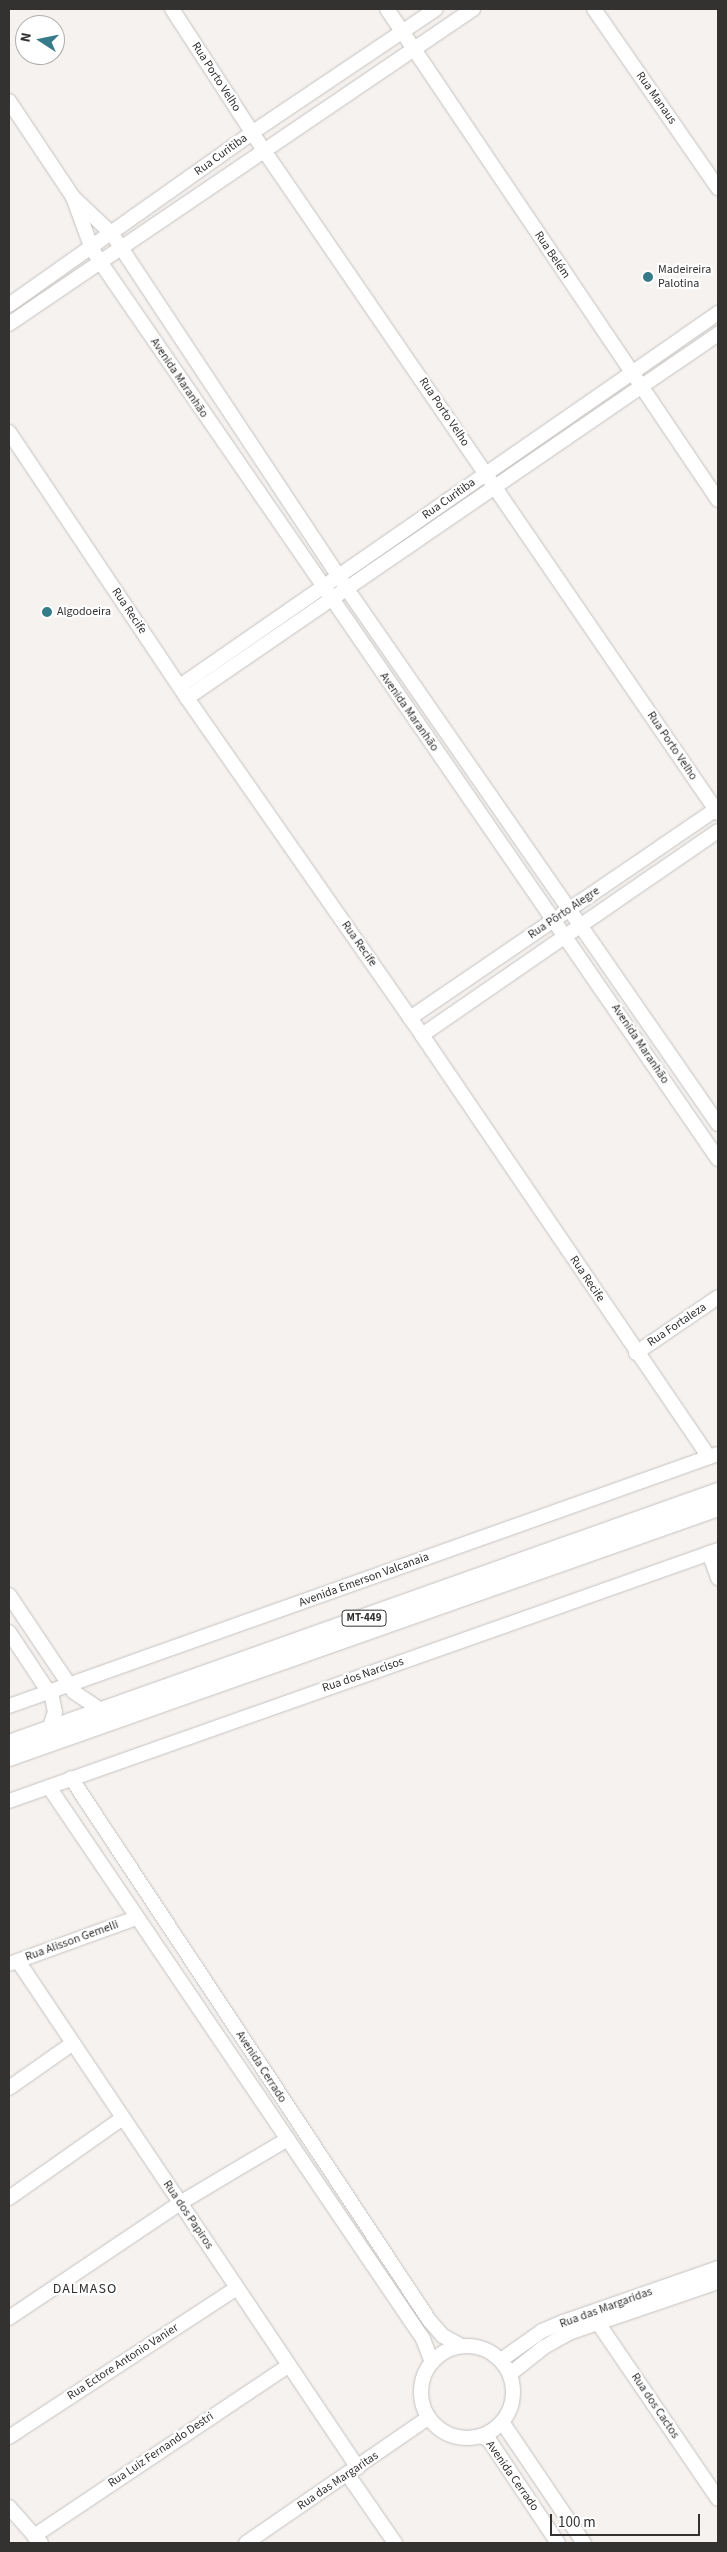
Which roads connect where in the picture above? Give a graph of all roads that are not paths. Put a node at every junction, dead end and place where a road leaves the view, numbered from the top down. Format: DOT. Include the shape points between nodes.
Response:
graph roads {
  1 [pos="172,9"];
  2 [pos="387,9"];
  3 [pos="436,9"];
  4 [pos="473,9"];
  5 [pos="594,9"];
  6 [pos="403,32"];
  7 [pos="415,50"];
  8 [pos="9,101"];
  9 [pos="253,132"];
  10 [pos="266,152"];
  11 [pos="718,188"];
  12 [pos="73,196"];
  13 [pos="112,234"];
  14 [pos="92,248"];
  15 [pos="122,250"];
  16 [pos="101,263"];
  17 [pos="9,305"];
  18 [pos="718,313"];
  19 [pos="9,324"];
  20 [pos="718,334"];
  21 [pos="632,373"];
  22 [pos="641,388"];
  23 [pos="9,432"];
  24 [pos="486,474"];
  25 [pos="496,487"];
  26 [pos="718,500"];
  27 [pos="338,576"];
  28 [pos="322,587"];
  29 [pos="346,589"];
  30 [pos="330,600"];
  31 [pos="180,686"];
  32 [pos="187,698"];
  33 [pos="717,810"];
  34 [pos="718,832"];
  35 [pos="570,908"];
  36 [pos="555,919"];
  37 [pos="581,923"];
  38 [pos="565,934"];
  39 [pos="410,1018"];
  40 [pos="422,1035"];
  41 [pos="718,1124"];
  42 [pos="718,1159"];
  43 [pos="718,1297"];
  44 [pos="636,1353"];
  45 [pos="714,1455"];
  46 [pos="718,1492"];
  47 [pos="718,1507"];
  48 [pos="714,1551"];
  49 [pos="718,1578"];
  50 [pos="9,1595"];
  51 [pos="9,1632"];
  52 [pos="69,1684"];
  53 [pos="49,1691"];
  54 [pos="9,1706"];
  55 [pos="102,1711"];
  56 [pos="49,1730"];
  57 [pos="9,1744"];
  58 [pos="9,1757"];
  59 [pos="71,1778"];
  60 [pos="49,1787"];
  61 [pos="9,1801"];
  62 [pos="136,1918"];
  63 [pos="13,1963"];
  64 [pos="73,2043"];
  65 [pos="9,2088"];
  66 [pos="123,2118"];
  67 [pos="286,2140"];
  68 [pos="9,2198"];
  69 [pos="180,2204"];
  70 [pos="718,2269"];
  71 [pos="718,2282"];
  72 [pos="236,2288"];
  73 [pos="9,2318"];
  74 [pos="594,2318"];
  75 [pos="462,2346"];
  76 [pos="501,2360"];
  77 [pos="432,2362"];
  78 [pos="288,2365"];
  79 [pos="510,2374"];
  80 [pos="429,2417"];
  81 [pos="502,2422"];
  82 [pos="481,2436"];
  83 [pos="9,2437"];
  84 [pos="353,2472"];
  85 [pos="718,2499"];
  86 [pos="9,2507"];
  87 [pos="38,2539"];
  88 [pos="246,2543"];
  89 [pos="395,2543"];
  90 [pos="558,2543"];
  91 [pos="584,2543"];
  1 -- 9 [label="street, Rua Porto Velho"];
  2 -- 6 [label="street, Rua Belém"];
  3 -- 6 [label="street, Rua Curitiba"];
  4 -- 7 [label="street, Rua Curitiba"];
  5 -- 11 [label="street, Rua Manaus"];
  6 -- 7 [label="street, Rua Belém"];
  6 -- 9 [label="street, Rua Curitiba"];
  7 -- 10 [label="street, Rua Curitiba"];
  7 -- 21 [label="street, Rua Belém"];
  8 -- 12 [label="street"];
  9 -- 10 [label="street, Rua Porto Velho"];
  9 -- 13 [label="street, Rua Curitiba"];
  10 -- 15 [label="street, Rua Curitiba"];
  10 -- 24 [label="street, Rua Porto Velho"];
  12 -- 13 [label="street, Avenida Maranhão"];
  12 -- 14 [label="street, Avenida Maranhão"];
  13 -- 14 [label="street, Rua Curitiba"];
  13 -- 15 [label="street, Avenida Maranhão"];
  14 -- 16 [label="street, Avenida Maranhão"];
  14 -- 17 [label="street, Rua Curitiba"];
  15 -- 16 [label="street, Rua Curitiba"];
  15 -- 27 [label="street, Avenida Maranhão"];
  16 -- 19 [label="street"];
  16 -- 28 [label="street, Avenida Maranhão"];
  18 -- 21 [label="street, Rua Curitiba"];
  20 -- 22 [label="street, Rua Curitiba"];
  21 -- 22 [label="street, Rua Belém"];
  21 -- 24 [label="street, Rua Curitiba"];
  22 -- 25 [label="street, Rua Curitiba"];
  22 -- 26 [label="street, Rua Belém"];
  23 -- 31 [label="street, Rua Recife"];
  24 -- 25 [label="street, Rua Porto Velho"];
  24 -- 27 [label="street, Rua Curitiba"];
  25 -- 29 [label="street, Rua Curitiba"];
  25 -- 33 [label="street, Rua Porto Velho"];
  27 -- 28 [label="street, Rua Curitiba"];
  27 -- 29 [label="street, Avenida Maranhão"];
  28 -- 30 [label="street, Avenida Maranhão"];
  28 -- 31 [label="street, Rua Curitiba"];
  29 -- 30 [label="street, Rua Curitiba"];
  29 -- 35 [label="street, Avenida Maranhão"];
  30 -- 32 [label="street, Rua Curitiba"];
  30 -- 36 [label="street, Avenida Maranhão"];
  31 -- 32 [label="street, Rua Recife"];
  32 -- 39 [label="street, Rua Recife"];
  33 -- 35 [label="street, Rua Pôrto Alegre"];
  34 -- 37 [label="street, Rua Pôrto Alegre"];
  35 -- 36 [label="street, Rua Pôrto Alegre"];
  35 -- 37 [label="street, Avenida Maranhão"];
  36 -- 38 [label="street, Avenida Maranhão"];
  36 -- 39 [label="street, Rua Pôrto Alegre"];
  37 -- 38 [label="street, Rua Pôrto Alegre"];
  37 -- 41 [label="street, Avenida Maranhão"];
  38 -- 40 [label="street, Rua Pôrto Alegre"];
  38 -- 42 [label="street, Avenida Maranhão"];
  39 -- 40 [label="street, Rua Recife"];
  40 -- 44 [label="street, Rua Recife"];
  43 -- 44 [label="street, Rua Fortaleza"];
  44 -- 45 [label="street, Rua Recife"];
  45 -- 52 [label="street, Avenida Emerson Valcanaia"];
  46 -- 55 [label="main road, MT-449"];
  47 -- 58 [label="main road, MT-449"];
  48 -- 49 [label="street"];
  48 -- 59 [label="street, Rua dos Narcisos"];
  50 -- 52 [label="street"];
  51 -- 53 [label="street"];
  52 -- 53 [label="street, Avenida Emerson Valcanaia"];
  52 -- 55 [label="street" via="83,1701"];
  53 -- 54 [label="street, Avenida Emerson Valcanaia"];
  53 -- 56 [label="street" via="55,1712"];
  55 -- 56 [label="main road, MT-449"];
  56 -- 57 [label="main road, MT-449"];
  59 -- 60 [label="street, Rua dos Narcisos"];
  59 -- 75 [label="street, Avenida Cerrado" via="429,2320 443,2336"];
  60 -- 61 [label="street, Rua dos Narcisos"];
  60 -- 62 [label="street, Avenida Cerrado"];
  62 -- 63 [label="street, Rua Alisson Gemelli"];
  62 -- 67 [label="street, Avenida Cerrado"];
  63 -- 64 [label="street, Rua dos Papiros"];
  64 -- 65 [label="street"];
  64 -- 66 [label="street, Rua dos Papiros"];
  66 -- 68 [label="street"];
  66 -- 69 [label="street, Rua dos Papiros"];
  67 -- 69 [label="street"];
  67 -- 77 [label="street, Avenida Cerrado" via="424,2339"];
  69 -- 72 [label="street, Rua dos Papiros"];
  69 -- 73 [label="street"];
  70 -- 74 [label="street, Rua das Margaridas"];
  71 -- 74 [label="street, Rua das Margaridas"];
  72 -- 78 [label="street, Rua dos Papiros"];
  72 -- 83 [label="street, Rua Ectore Antonio Vanier"];
  74 -- 76 [label="street, Rua das Margaridas" via="542,2331"];
  74 -- 79 [label="street, Rua das Margaridas" via="544,2347"];
  74 -- 85 [label="street, Rua dos Cactos"];
  75 -- 76 [label="street" via="479,2347"];
  75 -- 77 [label="street" via="446,2351"];
  76 -- 79 [label="street"];
  77 -- 80 [label="street" via="424,2376 421,2393"];
  78 -- 84 [label="street, Rua dos Papiros"];
  78 -- 87 [label="street, Rua Luiz Fernando Destri"];
  79 -- 81 [label="street" via="513,2399"];
  80 -- 82 [label="street" via="448,2434 464,2438"];
  80 -- 84 [label="street, Rua das Margaritas"];
  81 -- 82 [label="street"];
  81 -- 91 [label="street, Avenida Cerrado"];
  82 -- 90 [label="street, Avenida Cerrado" via="489,2440"];
  84 -- 88 [label="street, Rua das Margaritas"];
  84 -- 89 [label="street, Rua dos Papiros"];
  86 -- 87 [label="street"];
}
